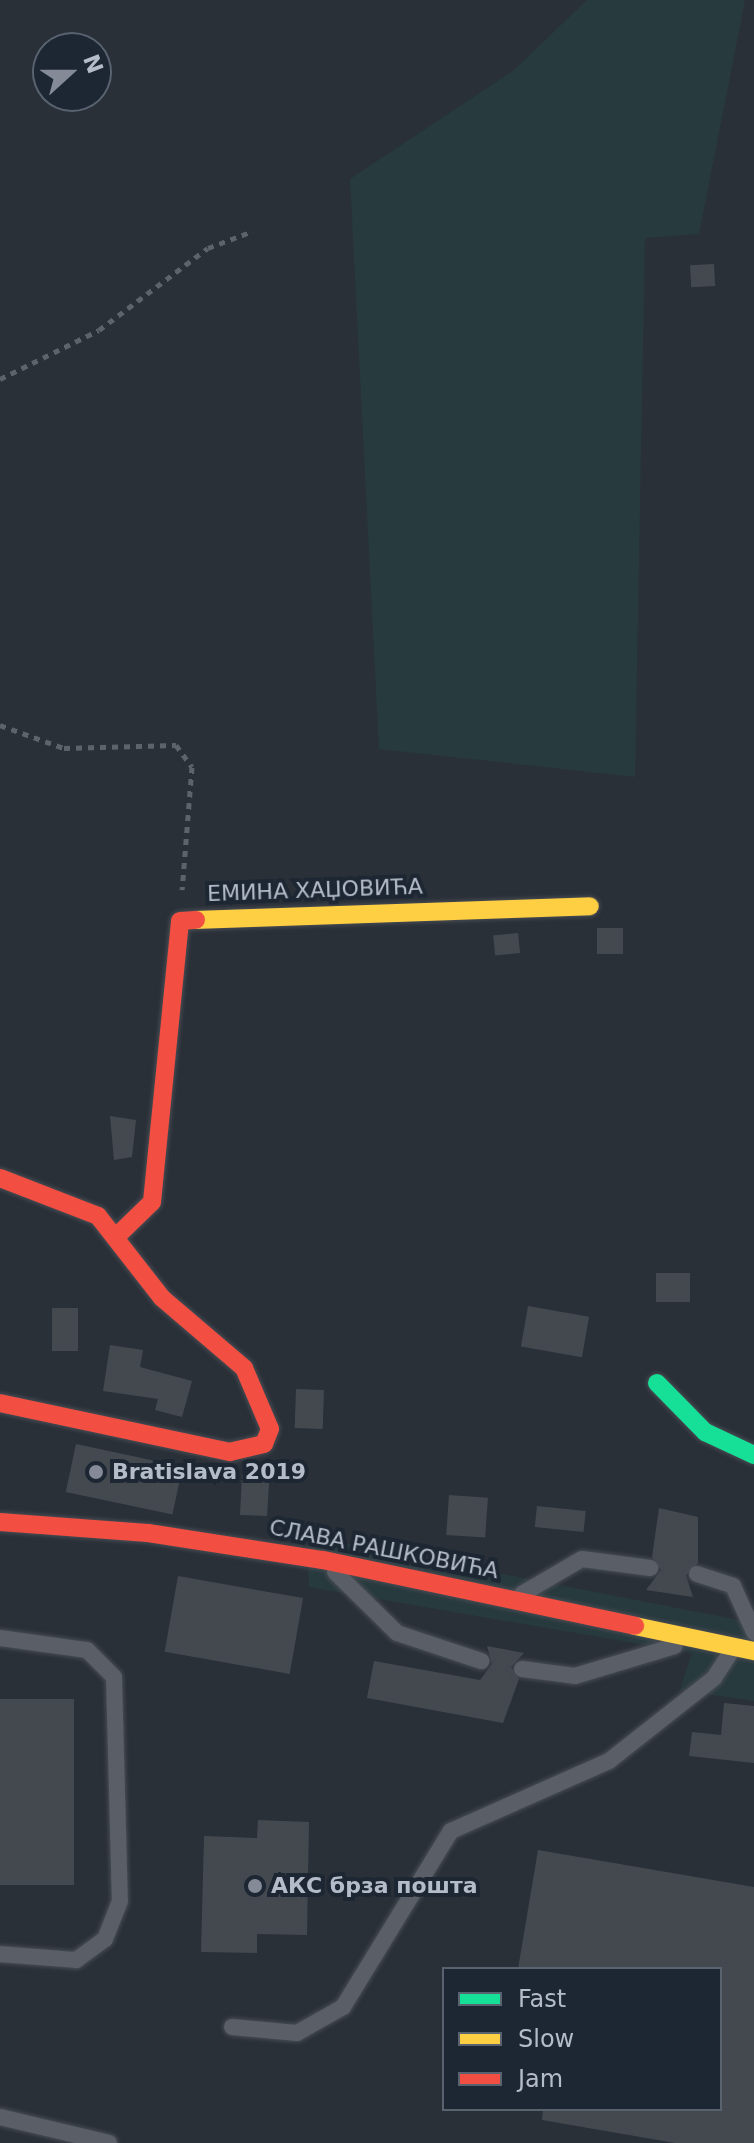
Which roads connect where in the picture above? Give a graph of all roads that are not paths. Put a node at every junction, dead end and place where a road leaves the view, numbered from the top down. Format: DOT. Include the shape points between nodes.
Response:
graph roads {
  1 [pos="590,906"];
  2 [pos="0,1178"];
  3 [pos="118,1235"];
  4 [pos="657,1383"];
  5 [pos="0,1403"];
  6 [pos="754,1455"];
  7 [pos="0,1522"];
  8 [pos="323,1560"];
  9 [pos="650,1568"];
  10 [pos="697,1574"];
  11 [pos="513,1599"];
  12 [pos="754,1632"];
  13 [pos="701,1637"];
  14 [pos="0,1638"];
  15 [pos="735,1645"];
  16 [pos="754,1651"];
  17 [pos="481,1661"];
  18 [pos="522,1669"];
  19 [pos="0,1954"];
  20 [pos="232,2027"];
  21 [pos="0,2117"];
  22 [pos="109,2143"];
  1 -- 3 [label="street, ЕМИНА ХАЏОВИЋА" via="180,921 152,1202"];
  2 -- 3 [label="street" via="98,1216"];
  3 -- 5 [label="street" via="162,1298 244,1368 267,1417 264,1444 230,1452"];
  4 -- 6 [label="street" via="705,1432"];
  7 -- 8 [label="street, СЛАВА РАШКОВИЋА" via="148,1533"];
  8 -- 11 [label="street, СЛАВА РАШКОВИЋА"];
  8 -- 17 [label="lane" via="397,1633"];
  9 -- 11 [label="lane" via="582,1559"];
  10 -- 12 [label="lane" via="733,1586"];
  11 -- 13 [label="street, СЛАВА РАШКОВИЋА"];
  13 -- 15 [label="street, СЛАВА РАШКОВИЋА"];
  13 -- 18 [label="lane" via="575,1676"];
  14 -- 19 [label="lane" via="87,1650 114,1677 120,1901 105,1939 76,1960"];
  15 -- 16 [label="street, СЛАВА РАШКОВИЋА"];
  15 -- 20 [label="lane" via="714,1678 609,1761 451,1831 343,2007 297,2033"];
  21 -- 22 [label="lane"];
}
